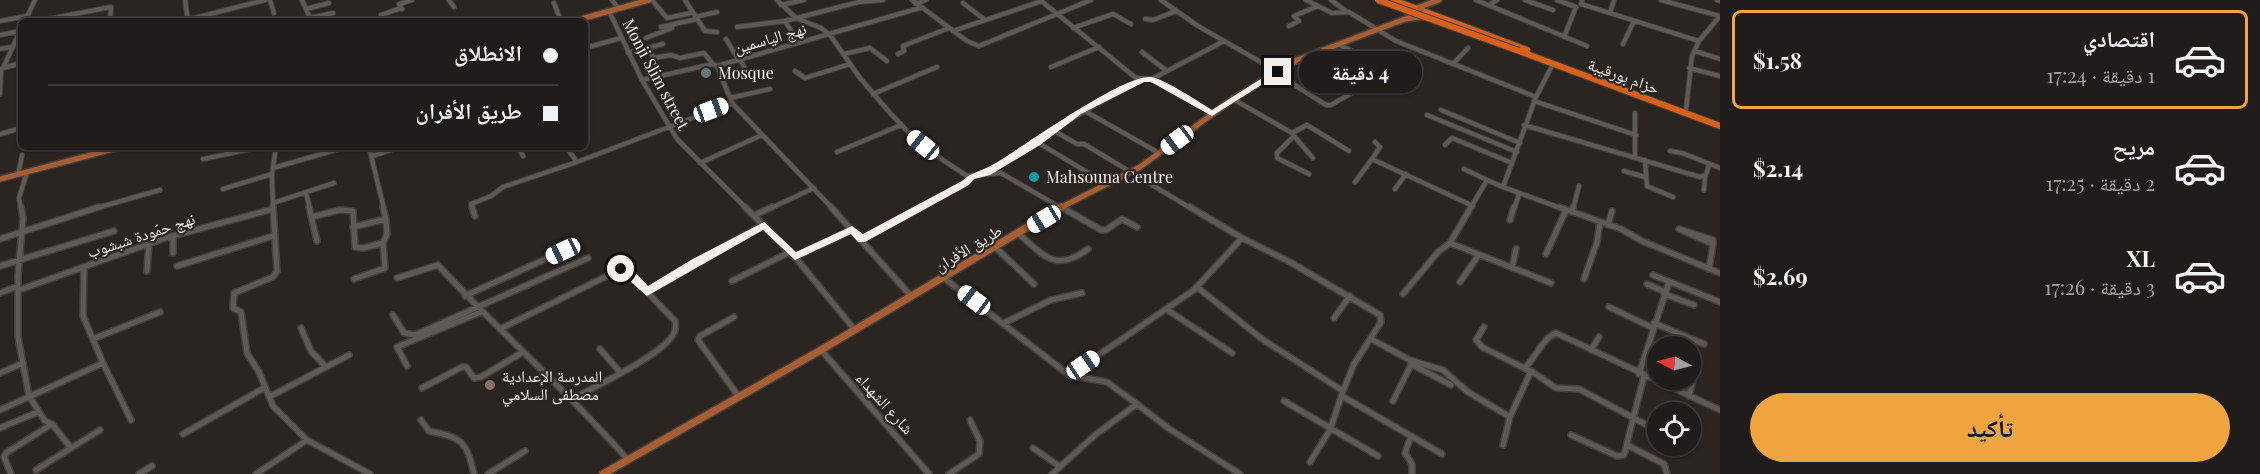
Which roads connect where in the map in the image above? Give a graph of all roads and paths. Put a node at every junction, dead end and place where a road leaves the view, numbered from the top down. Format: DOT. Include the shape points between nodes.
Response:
graph roads {
  1 [pos="35,0"];
  2 [pos="105,0"];
  3 [pos="185,0"];
  4 [pos="265,0"];
  5 [pos="270,0"];
  6 [pos="302,0"];
  7 [pos="412,0"];
  8 [pos="450,0"];
  9 [pos="612,0"];
  10 [pos="647,0"];
  11 [pos="685,0"];
  12 [pos="777,0"];
  13 [pos="804,0"];
  14 [pos="883,0"];
  15 [pos="912,0"];
  16 [pos="926,0"];
  17 [pos="1091,0"];
  18 [pos="1161,0"];
  19 [pos="1306,0"];
  20 [pos="1331,0"];
  21 [pos="1376,0"];
  22 [pos="1385,0"];
  23 [pos="1392,0"];
  24 [pos="1440,0"];
  25 [pos="1476,0"];
  26 [pos="1497,0"];
  27 [pos="1525,0"];
  28 [pos="1557,0"];
  29 [pos="1582,0"];
  30 [pos="1614,0"];
  31 [pos="1661,0"];
  32 [pos="258,1"];
  33 [pos="1041,1"];
  34 [pos="328,3"];
  35 [pos="554,3"];
  36 [pos="963,3"];
  37 [pos="916,4"];
  38 [pos="781,5"];
  39 [pos="1488,5"];
  40 [pos="1318,6"];
  41 [pos="1431,6"];
  42 [pos="454,7"];
  43 [pos="1392,7"];
  44 [pos="104,8"];
  45 [pos="920,8"];
  46 [pos="1415,8"];
  47 [pos="306,9"];
  48 [pos="618,9"];
  49 [pos="1553,10"];
  50 [pos="609,11"];
  51 [pos="1176,11"];
  52 [pos="717,12"];
  53 [pos="1347,12"];
  54 [pos="1426,12"];
  55 [pos="274,13"];
  56 [pos="333,13"];
  57 [pos="692,13"];
  58 [pos="1408,13"];
  59 [pos="1610,13"];
  60 [pos="1056,14"];
  61 [pos="381,15"];
  62 [pos="1438,17"];
  63 [pos="1720,17"];
  64 [pos="26,18"];
  65 [pos="53,18"];
  66 [pos="110,18"];
  67 [pos="190,18"];
  68 [pos="197,18"];
  69 [pos="560,18"];
  70 [pos="584,18"];
  71 [pos="696,18"];
  72 [pos="796,18"];
  73 [pos="1400,18"];
  74 [pos="1419,18"];
  75 [pos="1145,19"];
  76 [pos="18,20"];
  77 [pos="985,20"];
  78 [pos="0,21"];
  79 [pos="785,21"];
  80 [pos="1634,21"];
  81 [pos="1131,24"];
  82 [pos="670,25"];
  83 [pos="1289,26"];
  84 [pos="1711,26"];
  85 [pos="661,27"];
  86 [pos="737,27"];
  87 [pos="1073,28"];
  88 [pos="951,29"];
  89 [pos="18,30"];
  90 [pos="1377,30"];
  91 [pos="1720,30"];
  92 [pos="717,32"];
  93 [pos="18,34"];
  94 [pos="0,35"];
  95 [pos="830,35"];
  96 [pos="1564,37"];
  97 [pos="646,38"];
  98 [pos="621,39"];
  99 [pos="726,39"];
  100 [pos="15,40"];
  101 [pos="18,40"];
  102 [pos="1224,41"];
  103 [pos="1699,41"];
  104 [pos="798,42"];
  105 [pos="663,44"];
  106 [pos="1338,44"];
  107 [pos="1623,44"];
  108 [pos="1587,46"];
  109 [pos="12,47"];
  110 [pos="588,47"];
  111 [pos="1099,47"];
  112 [pos="1468,48"];
  113 [pos="0,49"];
  114 [pos="1519,50"];
  115 [pos="649,51"];
  116 [pos="1695,51"];
  117 [pos="1142,52"];
  118 [pos="628,53"];
  119 [pos="844,54"];
  120 [pos="898,54"];
  121 [pos="739,59"];
  122 [pos="1720,59"];
  123 [pos="887,61"];
  124 [pos="1553,63"];
  125 [pos="18,64"];
  126 [pos="850,64"];
  127 [pos="1453,64"];
  128 [pos="715,65"];
  129 [pos="937,67"];
  130 [pos="1051,67"];
  131 [pos="1689,68"];
  132 [pos="2,69"];
  133 [pos="1167,71"];
  134 [pos="795,72"];
  135 [pos="1277,72"];
  136 [pos="1720,76"];
  137 [pos="749,77"];
  138 [pos="1143,79"];
  139 [pos="1152,79"];
  140 [pos="642,80"];
  141 [pos="1417,85"];
  142 [pos="770,89"];
  143 [pos="1357,90"];
  144 [pos="0,94"];
  145 [pos="873,94"];
  146 [pos="1233,99"];
  147 [pos="1535,99"];
  148 [pos="731,100"];
  149 [pos="1083,110"];
  150 [pos="1441,110"];
  151 [pos="1686,112"];
  152 [pos="1212,113"];
  153 [pos="1635,113"];
  154 [pos="1427,115"];
  155 [pos="901,125"];
  156 [pos="1720,125"];
  157 [pos="668,126"];
  158 [pos="1524,126"];
  159 [pos="18,129"];
  160 [pos="1058,133"];
  161 [pos="0,134"];
  162 [pos="1293,134"];
  163 [pos="762,135"];
  164 [pos="1636,135"];
  165 [pos="1037,142"];
  166 [pos="1375,142"];
  167 [pos="1520,143"];
  168 [pos="1445,145"];
  169 [pos="96,150"];
  170 [pos="246,150"];
  171 [pos="276,150"];
  172 [pos="337,150"];
  173 [pos="370,150"];
  174 [pos="391,150"];
  175 [pos="520,150"];
  176 [pos="568,150"];
  177 [pos="1349,151"];
  178 [pos="1670,151"];
  179 [pos="837,152"];
  180 [pos="1517,152"];
  181 [pos="1159,153"];
  182 [pos="22,155"];
  183 [pos="372,156"];
  184 [pos="524,156"];
  185 [pos="1635,156"];
  186 [pos="1313,158"];
  187 [pos="203,159"];
  188 [pos="1372,159"];
  189 [pos="1645,160"];
  190 [pos="577,162"];
  191 [pos="700,163"];
  192 [pos="1512,163"];
  193 [pos="1709,165"];
  194 [pos="1720,168"];
  195 [pos="1464,170"];
  196 [pos="273,171"];
  197 [pos="1624,171"];
  198 [pos="27,172"];
  199 [pos="1129,172"];
  200 [pos="987,173"];
  201 [pos="18,174"];
  202 [pos="1309,174"];
  203 [pos="1406,174"];
  204 [pos="1705,176"];
  205 [pos="971,177"];
  206 [pos="1645,177"];
  207 [pos="0,179"];
  208 [pos="1487,180"];
  209 [pos="1356,182"];
  210 [pos="334,183"];
  211 [pos="1105,183"];
  212 [pos="1580,186"];
  213 [pos="1503,187"];
  214 [pos="814,188"];
  215 [pos="223,189"];
  216 [pos="1395,189"];
  217 [pos="160,190"];
  218 [pos="1704,190"];
  219 [pos="306,194"];
  220 [pos="1519,194"];
  221 [pos="1673,197"];
  222 [pos="273,206"];
  223 [pos="1060,207"];
  224 [pos="1473,207"];
  225 [pos="1566,210"];
  226 [pos="1612,211"];
  227 [pos="1572,212"];
  228 [pos="754,215"];
  229 [pos="475,216"];
  230 [pos="312,217"];
  231 [pos="386,219"];
  232 [pos="1510,220"];
  233 [pos="1600,222"];
  234 [pos="764,225"];
  235 [pos="1608,225"];
  236 [pos="353,227"];
  237 [pos="1137,227"];
  238 [pos="852,230"];
  239 [pos="23,231"];
  240 [pos="114,231"];
  241 [pos="1019,234"];
  242 [pos="173,236"];
  243 [pos="273,236"];
  244 [pos="1242,238"];
  245 [pos="0,239"];
  246 [pos="862,239"];
  247 [pos="317,241"];
  248 [pos="149,243"];
  249 [pos="383,243"];
  250 [pos="1450,243"];
  251 [pos="1713,244"];
  252 [pos="995,247"];
  253 [pos="1088,249"];
  254 [pos="1516,249"];
  255 [pos="563,251"];
  256 [pos="173,253"];
  257 [pos="1546,254"];
  258 [pos="793,255"];
  259 [pos="1478,256"];
  260 [pos="588,258"];
  261 [pos="19,259"];
  262 [pos="0,266"];
  263 [pos="177,266"];
  264 [pos="84,267"];
  265 [pos="1512,268"];
  266 [pos="1709,269"];
  267 [pos="147,271"];
  268 [pos="1720,273"];
  269 [pos="1653,275"];
  270 [pos="397,278"];
  271 [pos="944,278"];
  272 [pos="354,279"];
  273 [pos="1584,279"];
  274 [pos="732,281"];
  275 [pos="1460,282"];
  276 [pos="1669,282"];
  277 [pos="1551,283"];
  278 [pos="1034,284"];
  279 [pos="1647,284"];
  280 [pos="1197,287"];
  281 [pos="19,288"];
  282 [pos="0,292"];
  283 [pos="647,292"];
  284 [pos="1082,292"];
  285 [pos="1664,293"];
  286 [pos="1403,294"];
  287 [pos="465,296"];
  288 [pos="1350,296"];
  289 [pos="912,297"];
  290 [pos="1720,302"];
  291 [pos="1694,305"];
  292 [pos="1609,307"];
  293 [pos="1166,309"];
  294 [pos="479,310"];
  295 [pos="160,312"];
  296 [pos="393,315"];
  297 [pos="734,317"];
  298 [pos="1334,318"];
  299 [pos="1004,323"];
  300 [pos="1654,325"];
  301 [pos="1484,327"];
  302 [pos="301,328"];
  303 [pos="500,329"];
  304 [pos="855,330"];
  305 [pos="1599,337"];
  306 [pos="93,339"];
  307 [pos="1371,339"];
  308 [pos="1704,344"];
  309 [pos="600,349"];
  310 [pos="821,350"];
  311 [pos="1591,350"];
  312 [pos="524,352"];
  313 [pos="1232,353"];
  314 [pos="349,355"];
  315 [pos="1411,362"];
  316 [pos="23,363"];
  317 [pos="103,363"];
  318 [pos="325,366"];
  319 [pos="406,366"];
  320 [pos="1528,370"];
  321 [pos="619,371"];
  322 [pos="0,373"];
  323 [pos="1069,375"];
  324 [pos="1642,375"];
  325 [pos="1451,386"];
  326 [pos="264,388"];
  327 [pos="422,388"];
  328 [pos="1691,390"];
  329 [pos="1342,394"];
  330 [pos="29,396"];
  331 [pos="1689,396"];
  332 [pos="269,397"];
  333 [pos="739,397"];
  334 [pos="573,399"];
  335 [pos="1284,401"];
  336 [pos="1393,401"];
  337 [pos="1137,404"];
  338 [pos="0,410"];
  339 [pos="1720,410"];
  340 [pos="38,412"];
  341 [pos="1510,417"];
  342 [pos="1633,417"];
  343 [pos="131,420"];
  344 [pos="420,420"];
  345 [pos="970,420"];
  346 [pos="52,424"];
  347 [pos="1647,425"];
  348 [pos="0,428"];
  349 [pos="100,430"];
  350 [pos="1330,430"];
  351 [pos="183,435"];
  352 [pos="1571,435"];
  353 [pos="1411,436"];
  354 [pos="307,440"];
  355 [pos="1503,445"];
  356 [pos="1627,445"];
  357 [pos="71,448"];
  358 [pos="1033,448"];
  359 [pos="525,451"];
  360 [pos="1442,454"];
  361 [pos="1378,456"];
  362 [pos="628,460"];
  363 [pos="1310,462"];
  364 [pos="152,466"];
  365 [pos="1059,466"];
  366 [pos="36,470"];
  367 [pos="11,474"];
  368 [pos="139,474"];
  369 [pos="256,474"];
  370 [pos="370,474"];
  371 [pos="474,474"];
  372 [pos="488,474"];
  373 [pos="603,474"];
  374 [pos="930,474"];
  375 [pos="949,474"];
  376 [pos="1052,474"];
  377 [pos="1240,474"];
  378 [pos="1412,474"];
  379 [pos="1667,474"];
  1 -- 64 [label="street"];
  2 -- 44 [label="street"];
  3 -- 67 [label="street"];
  4 -- 32 [label="street"];
  5 -- 55 [label="street"];
  6 -- 47 [label="street"];
  7 -- 61 [label="street" via="399,4 401,9"];
  8 -- 42 [label="street"];
  9 -- 48 [label="street"];
  10 -- 48 [label="main road"];
  10 -- 57 [label="street" via="667,18"];
  11 -- 57 [label="street"];
  12 -- 38 [label="street"];
  13 -- 38 [label="street"];
  14 -- 72 [label="street"];
  15 -- 37 [label="street"];
  16 -- 37 [label="street"];
  17 -- 60 [label="street"];
  18 -- 51 [label="street"];
  19 -- 40 [label="street"];
  20 -- 53 [label="street"];
  21 -- 43 [label="highway"];
  21 -- 114 [label="highway, bridge"];
  22 -- 114 [label="highway, bridge"];
  23 -- 46 [label="highway"];
  24 -- 41 [label="main road"];
  24 -- 46 [label="main road"];
  25 -- 39 [label="street"];
  26 -- 39 [label="street"];
  27 -- 49 [label="street"];
  28 -- 96 [label="street" via="1576,7"];
  29 -- 59 [label="street" via="1583,5"];
  30 -- 59 [label="street"];
  31 -- 63 [label="street"];
  32 -- 68 [label="street"];
  33 -- 60 [label="street"];
  33 -- 77 [label="street"];
  34 -- 47 [label="street"];
  35 -- 69 [label="street"];
  36 -- 77 [label="street"];
  37 -- 45 [label="street"];
  38 -- 72 [label="street"];
  39 -- 96 [label="street"];
  40 -- 53 [label="street" via="1335,13"];
  40 -- 83 [label="street" via="1294,16 1299,21"];
  41 -- 54 [label="main road"];
  41 -- 62 [label="main road"];
  43 -- 58 [label="highway"];
  43 -- 73 [label="main road" via="1400,12"];
  44 -- 65 [label="street"];
  44 -- 66 [label="street" via="111,7"];
  45 -- 88 [label="street"];
  45 -- 95 [label="street, نهج الياسمين"];
  46 -- 54 [label="main road"];
  46 -- 58 [label="main road, طريق الأفران" via="1408,9"];
  47 -- 56 [label="street" via="310,18"];
  48 -- 50 [label="main road"];
  50 -- 70 [label="main road"];
  50 -- 98 [label="street, Monji Slim street"];
  51 -- 75 [label="street"];
  51 -- 102 [label="street"];
  52 -- 71 [label="street"];
  53 -- 90 [label="street"];
  54 -- 62 [label="highway"];
  54 -- 74 [label="main road" via="1427,16"];
  57 -- 71 [label="street"];
  58 -- 73 [label="main road, طريق الأفران"];
  58 -- 74 [label="main road"];
  59 -- 80 [label="street"];
  60 -- 87 [label="street"];
  60 -- 88 [label="street" via="982,46"];
  62 -- 124 [label="highway"];
  63 -- 84 [label="street"];
  71 -- 82 [label="street"];
  71 -- 92 [label="street" via="706,33"];
  72 -- 79 [label="street"];
  72 -- 95 [label="street"];
  73 -- 90 [label="main road, طريق الأفران"];
  74 -- 90 [label="main road, طريق الأفران"];
  74 -- 124 [label="highway"];
  76 -- 78 [label="street"];
  77 -- 88 [label="street"];
  79 -- 86 [label="street"];
  79 -- 104 [label="street"];
  80 -- 103 [label="street"];
  80 -- 107 [label="street"];
  81 -- 87 [label="street" via="1113,14"];
  82 -- 85 [label="street"];
  82 -- 97 [label="street" via="672,28 667,31"];
  84 -- 91 [label="street"];
  84 -- 103 [label="street"];
  87 -- 111 [label="street"];
  88 -- 120 [label="street" via="904,45 904,51"];
  89 -- 94 [label="street"];
  90 -- 106 [label="main road, طريق الأفران"];
  90 -- 127 [label="street"];
  93 -- 100 [label="street"];
  95 -- 104 [label="street, نهج الياسمين"];
  95 -- 119 [label="street"];
  96 -- 108 [label="street"];
  98 -- 110 [label="street"];
  98 -- 118 [label="street, Monji Slim street"];
  99 -- 121 [label="street"];
  100 -- 101 [label="street"];
  100 -- 109 [label="street"];
  102 -- 133 [label="street"];
  102 -- 135 [label="street"];
  103 -- 116 [label="street"];
  104 -- 121 [label="street, نهج الياسمين"];
  105 -- 118 [label="street"];
  106 -- 135 [label="main road, طريق الأفران"];
  106 -- 141 [label="street"];
  109 -- 113 [label="street"];
  109 -- 132 [label="street"];
  111 -- 130 [label="street"];
  111 -- 138 [label="street" via="1136,78"];
  112 -- 127 [label="street"];
  114 -- 124 [label="highway, حزام بورقيبة"];
  115 -- 128 [label="street" via="654,58 704,53"];
  116 -- 122 [label="street"];
  116 -- 131 [label="street"];
  117 -- 133 [label="street"];
  118 -- 140 [label="street, Monji Slim street"];
  119 -- 123 [label="street" via="870,48"];
  119 -- 126 [label="street"];
  121 -- 128 [label="street, نهج الياسمين"];
  121 -- 137 [label="street"];
  124 -- 147 [label="street"];
  124 -- 151 [label="highway, حزام بورقيبة"];
  125 -- 132 [label="street"];
  126 -- 134 [label="street" via="806,78"];
  126 -- 145 [label="street"];
  127 -- 147 [label="street"];
  128 -- 140 [label="street, نهج الياسمين"];
  128 -- 148 [label="street"];
  129 -- 145 [label="street"];
  131 -- 136 [label="street"];
  131 -- 151 [label="street"];
  132 -- 144 [label="street"];
  133 -- 139 [label="street"];
  135 -- 143 [label="street" via="1326,105"];
  135 -- 146 [label="main road, طريق الأفران"];
  138 -- 139 [label="street"];
  138 -- 149 [label="street"];
  139 -- 152 [label="street"];
  140 -- 157 [label="street, Monji Slim street"];
  142 -- 148 [label="street"];
  145 -- 155 [label="street"];
  146 -- 152 [label="main road, طريق الأفران"];
  146 -- 162 [label="street"];
  147 -- 158 [label="street"];
  147 -- 164 [label="street"];
  148 -- 157 [label="street"];
  148 -- 163 [label="street"];
  149 -- 165 [label="street"];
  149 -- 181 [label="street"];
  150 -- 167 [label="street"];
  151 -- 156 [label="highway, حزام بورقيبة"];
  152 -- 181 [label="main road, طريق الأفران"];
  153 -- 164 [label="street"];
  154 -- 180 [label="street"];
  155 -- 179 [label="street"];
  155 -- 205 [label="street" via="934,154"];
  157 -- 190 [label="street"];
  157 -- 191 [label="street, Monji Slim street"];
  158 -- 167 [label="street"];
  158 -- 185 [label="street"];
  159 -- 161 [label="street"];
  160 -- 199 [label="street"];
  162 -- 177 [label="street" via="1309,126"];
  162 -- 186 [label="street"];
  162 -- 202 [label="street" via="1276,156"];
  163 -- 191 [label="street"];
  163 -- 214 [label="street"];
  164 -- 185 [label="street"];
  165 -- 200 [label="street"];
  165 -- 211 [label="street"];
  166 -- 188 [label="street" via="1380,148"];
  167 -- 180 [label="street"];
  168 -- 192 [label="street" via="1452,138"];
  169 -- 198 [label="main road"];
  170 -- 187 [label="street"];
  171 -- 196 [label="street"];
  172 -- 196 [label="street"];
  173 -- 183 [label="street"];
  174 -- 183 [label="street"];
  175 -- 184 [label="street"];
  176 -- 190 [label="street"];
  178 -- 193 [label="street"];
  180 -- 192 [label="street"];
  181 -- 199 [label="main road, طريق الأفران"];
  182 -- 201 [label="street"];
  183 -- 231 [label="street"];
  185 -- 189 [label="street"];
  188 -- 203 [label="street"];
  188 -- 209 [label="street"];
  189 -- 204 [label="street"];
  189 -- 206 [label="street"];
  190 -- 229 [label="street" via="502,187 472,203"];
  191 -- 228 [label="street, Monji Slim street"];
  192 -- 213 [label="street"];
  193 -- 194 [label="street"];
  193 -- 204 [label="street"];
  195 -- 208 [label="street"];
  196 -- 215 [label="street"];
  196 -- 222 [label="street"];
  197 -- 206 [label="street"];
  198 -- 201 [label="main road"];
  198 -- 239 [label="street" via="19,198"];
  199 -- 211 [label="main road, طريق الأفران"];
  199 -- 244 [label="street"];
  200 -- 205 [label="street"];
  200 -- 223 [label="street" via="1001,173"];
  201 -- 207 [label="main road"];
  203 -- 216 [label="street"];
  203 -- 224 [label="street"];
  204 -- 218 [label="street"];
  205 -- 246 [label="street"];
  206 -- 221 [label="street" via="1649,188"];
  208 -- 213 [label="street"];
  208 -- 224 [label="street"];
  210 -- 219 [label="street, نهج حمّودة شبشوب"];
  211 -- 223 [label="main road, طريق الأفران"];
  212 -- 227 [label="street"];
  213 -- 220 [label="street"];
  214 -- 228 [label="street"];
  214 -- 238 [label="street"];
  217 -- 239 [label="street"];
  219 -- 222 [label="street, نهج حمّودة شبشوب"];
  219 -- 230 [label="street"];
  220 -- 225 [label="street"];
  220 -- 232 [label="street"];
  222 -- 242 [label="street, نهج حمّودة شبشوب"];
  222 -- 243 [label="street"];
  223 -- 237 [label="street" via="1101,230 1122,219"];
  223 -- 241 [label="main road, طريق الأفران"];
  224 -- 250 [label="street"];
  225 -- 227 [label="street"];
  225 -- 257 [label="street"];
  226 -- 235 [label="street"];
  227 -- 233 [label="street"];
  228 -- 234 [label="street, Monji Slim street"];
  230 -- 236 [label="street" via="339,210 353,211"];
  230 -- 247 [label="street"];
  231 -- 236 [label="street"];
  231 -- 249 [label="street"];
  233 -- 235 [label="street"];
  233 -- 273 [label="street"];
  234 -- 258 [label="street, Monji Slim street"];
  234 -- 283 [label="street"];
  235 -- 266 [label="street"];
  236 -- 249 [label="street" via="356,248"];
  238 -- 246 [label="street"];
  238 -- 258 [label="street"];
  239 -- 245 [label="street"];
  239 -- 261 [label="street"];
  240 -- 261 [label="street"];
  241 -- 252 [label="main road, طريق الأفران"];
  241 -- 253 [label="street" via="1050,260 1061,263 1076,260"];
  242 -- 248 [label="street, نهج حمّودة شبشوب"];
  242 -- 256 [label="street"];
  243 -- 263 [label="street"];
  243 -- 326 [label="street" via="275,276 239,290 232,297 234,310 241,312 247,353"];
  244 -- 280 [label="street"];
  244 -- 288 [label="street"];
  246 -- 289 [label="street"];
  248 -- 264 [label="street, نهج حمّودة شبشوب"];
  248 -- 267 [label="street"];
  249 -- 272 [label="street" via="384,268"];
  250 -- 259 [label="street"];
  250 -- 286 [label="street"];
  251 -- 251 [label="street" via="1684,233 1679,230 1711,238"];
  251 -- 266 [label="street"];
  252 -- 271 [label="main road, طريق الأفران"];
  252 -- 278 [label="street"];
  254 -- 265 [label="street"];
  255 -- 287 [label="street"];
  258 -- 274 [label="street"];
  258 -- 304 [label="street, Monji Slim street"];
  259 -- 265 [label="street"];
  259 -- 275 [label="street"];
  260 -- 294 [label="street"];
  261 -- 262 [label="street"];
  261 -- 281 [label="street"];
  264 -- 281 [label="street, نهج حمّودة شبشوب"];
  264 -- 306 [label="street" via="83,316"];
  265 -- 277 [label="street"];
  266 -- 268 [label="street"];
  269 -- 276 [label="street"];
  270 -- 287 [label="street" via="438,265"];
  271 -- 289 [label="main road, طريق الأفران"];
  271 -- 299 [label="street"];
  276 -- 285 [label="street"];
  276 -- 290 [label="street"];
  279 -- 285 [label="street"];
  280 -- 293 [label="street"];
  280 -- 329 [label="street" via="1262,339"];
  281 -- 282 [label="street, نهج حمّودة شبشوب"];
  281 -- 316 [label="street" via="18,330"];
  283 -- 303 [label="street" via="621,269"];
  283 -- 321 [label="street" via="676,327 667,342"];
  284 -- 299 [label="street" via="1067,294"];
  285 -- 291 [label="street"];
  285 -- 300 [label="street"];
  287 -- 294 [label="street"];
  288 -- 298 [label="street"];
  288 -- 307 [label="street" via="1381,317"];
  289 -- 304 [label="main road, طريق الأفران"];
  292 -- 300 [label="street"];
  293 -- 313 [label="street"];
  293 -- 323 [label="street"];
  294 -- 296 [label="street" via="411,335 404,333"];
  294 -- 303 [label="street"];
  294 -- 319 [label="street" via="397,347"];
  295 -- 306 [label="street"];
  297 -- 333 [label="street" via="698,340"];
  299 -- 323 [label="street"];
  300 -- 308 [label="street"];
  300 -- 324 [label="street"];
  301 -- 320 [label="street" via="1476,338 1477,344"];
  302 -- 318 [label="street" via="311,351"];
  303 -- 312 [label="street"];
  304 -- 310 [label="main road, طريق الأفران"];
  305 -- 311 [label="street"];
  306 -- 317 [label="street"];
  307 -- 315 [label="street"];
  307 -- 329 [label="street" via="1354,364"];
  309 -- 321 [label="street"];
  310 -- 333 [label="main road, طريق الأفران"];
  310 -- 374 [label="street, شارع الشهداء"];
  311 -- 320 [label="street" via="1560,334 1552,334"];
  311 -- 324 [label="street"];
  312 -- 327 [label="street" via="481,377 474,378 462,367"];
  312 -- 334 [label="street"];
  314 -- 318 [label="street"];
  315 -- 325 [label="street"];
  315 -- 336 [label="street"];
  315 -- 341 [label="street" via="1443,370 1468,392"];
  316 -- 322 [label="street"];
  316 -- 330 [label="street"];
  317 -- 330 [label="street"];
  317 -- 343 [label="street"];
  318 -- 332 [label="street"];
  320 -- 341 [label="street"];
  320 -- 342 [label="street" via="1558,389 1579,389"];
  321 -- 334 [label="street"];
  323 -- 337 [label="street" via="1099,378"];
  324 -- 331 [label="street"];
  324 -- 342 [label="street"];
  326 -- 332 [label="street"];
  326 -- 351 [label="street"];
  328 -- 331 [label="street"];
  329 -- 350 [label="street"];
  329 -- 353 [label="street"];
  330 -- 338 [label="street"];
  330 -- 340 [label="street"];
  331 -- 339 [label="street"];
  332 -- 354 [label="street"];
  333 -- 362 [label="main road, طريق الأفران"];
  334 -- 362 [label="street"];
  335 -- 350 [label="street"];
  337 -- 365 [label="street"];
  337 -- 377 [label="street"];
  340 -- 346 [label="street"];
  340 -- 348 [label="street"];
  341 -- 355 [label="street"];
  342 -- 347 [label="street"];
  342 -- 356 [label="street"];
  344 -- 371 [label="street" via="429,431 461,442"];
  345 -- 375 [label="street" via="981,449"];
  346 -- 357 [label="street"];
  346 -- 367 [label="street" via="6,453"];
  349 -- 357 [label="street"];
  350 -- 361 [label="street"];
  350 -- 363 [label="street"];
  352 -- 356 [label="street" via="1619,456 1624,455"];
  353 -- 360 [label="street"];
  353 -- 378 [label="street" via="1405,453"];
  354 -- 369 [label="street"];
  354 -- 370 [label="street"];
  356 -- 379 [label="street" via="1664,464"];
  357 -- 366 [label="street"];
  358 -- 365 [label="street"];
  359 -- 372 [label="street"];
  362 -- 373 [label="main road, طريق الأفران"];
  364 -- 368 [label="street"];
  365 -- 376 [label="street"];
}
